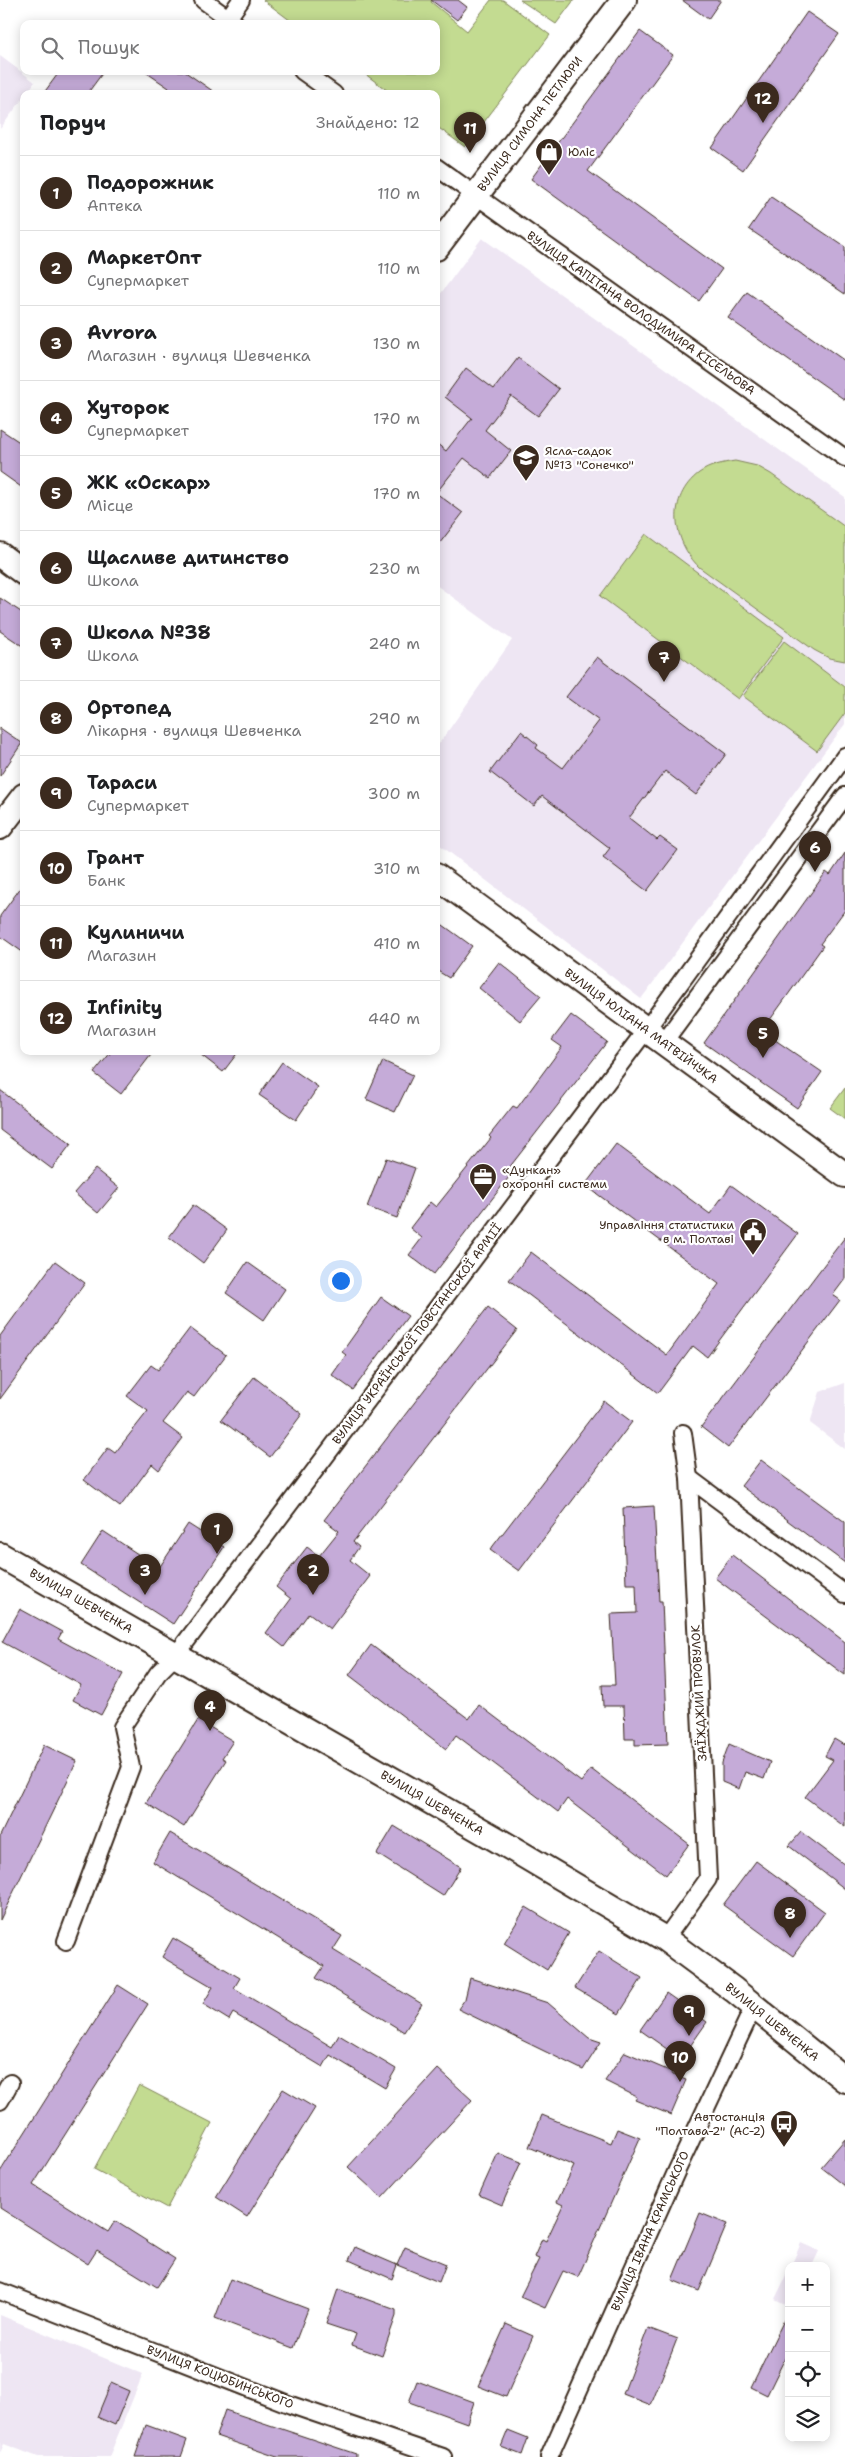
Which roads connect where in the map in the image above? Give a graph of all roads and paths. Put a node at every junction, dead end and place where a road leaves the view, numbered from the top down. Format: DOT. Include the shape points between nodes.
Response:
graph roads {
  1 [pos="203,0"];
  2 [pos="241,0"];
  3 [pos="624,0"];
  4 [pos="231,20"];
  5 [pos="232,20"];
  6 [pos="308,75"];
  7 [pos="328,90"];
  8 [pos="440,170"];
  9 [pos="476,195"];
  10 [pos="440,243"];
  11 [pos="845,458"];
  12 [pos="0,556"];
  13 [pos="20,570"];
  14 [pos="845,756"];
  15 [pos="845,796"];
  16 [pos="20,801"];
  17 [pos="0,827"];
  18 [pos="440,879"];
  19 [pos="655,1036"];
  20 [pos="845,1176"];
  21 [pos="683,1433"];
  22 [pos="689,1478"];
  23 [pos="0,1555"];
  24 [pos="845,1594"];
  25 [pos="176,1655"];
  26 [pos="665,1939"];
  27 [pos="66,1941"];
  28 [pos="754,2006"];
  29 [pos="845,2080"];
  30 [pos="10,2083"];
  31 [pos="0,2101"];
  32 [pos="0,2291"];
  33 [pos="443,2457"];
  34 [pos="549,2457"];
  1 -- 4 [label="street"];
  2 -- 5 [label="street"];
  3 -- 9 [label="street, ВУЛИЦЯ СИМОНА ПЕТЛЮРИ"];
  6 -- 7 [label="street"];
  8 -- 9 [label="street, ВУЛИЦЯ КАПІТАНА ВОЛОДИМИРА КІСЕЛЬОВА"];
  9 -- 10 [label="street, ВУЛИЦЯ СИМОНА ПЕТЛЮРИ"];
  9 -- 11 [label="street, ВУЛИЦЯ КАПІТАНА ВОЛОДИМИРА КІСЕЛЬОВА"];
  12 -- 13 [label="street"];
  14 -- 19 [label="street, ВУЛИЦЯ УКРАЇНСЬКОЇ ПОВСТАНСЬКОЇ АРМІЇ"];
  15 -- 19 [label="street, ВУЛИЦЯ УКРАЇНСЬКОЇ ПОВСТАНСЬКОЇ АРМІЇ"];
  16 -- 17 [label="street"];
  18 -- 19 [label="street, ВУЛИЦЯ ЮЛІАНА МАТВІЙЧУКА"];
  19 -- 20 [label="street, ВУЛИЦЯ ЮЛІАНА МАТВІЙЧУКА"];
  19 -- 25 [label="street, ВУЛИЦЯ УКРАЇНСЬКОЇ ПОВСТАНСЬКОЇ АРМІЇ"];
  21 -- 22 [label="street, ЗАЇЖДЖИЙ ПРОВУЛОК"];
  22 -- 24 [label="street"];
  22 -- 26 [label="street, ЗАЇЖДЖИЙ ПРОВУЛОК" via="708,1879"];
  23 -- 25 [label="street, ВУЛИЦЯ ШЕВЧЕНКА"];
  25 -- 26 [label="street, ВУЛИЦЯ ШЕВЧЕНКА"];
  25 -- 27 [label="street, ВУЛИЦЯ УКРАЇНСЬКОЇ ПОВСТАНСЬКОЇ АРМІЇ" via="158,1673 122,1727 131,1767"];
  26 -- 28 [label="street, ВУЛИЦЯ ШЕВЧЕНКА"];
  28 -- 29 [label="street, ВУЛИЦЯ ШЕВЧЕНКА"];
  28 -- 34 [label="street, ВУЛИЦЯ ІВАНА КРАМСЬКОГО"];
  30 -- 31 [label="street"];
  32 -- 33 [label="street, ВУЛИЦЯ КОЦЮБИНСЬКОГО" via="291,2405"];
}
